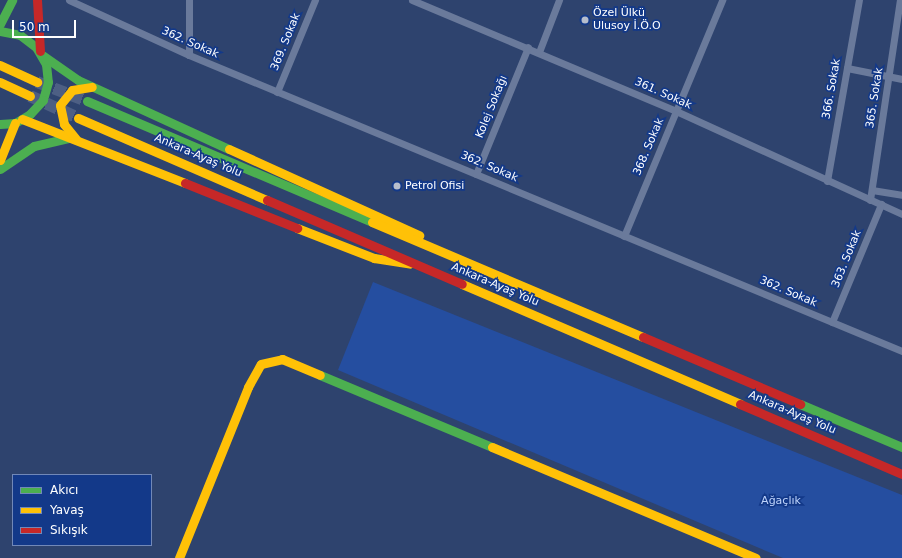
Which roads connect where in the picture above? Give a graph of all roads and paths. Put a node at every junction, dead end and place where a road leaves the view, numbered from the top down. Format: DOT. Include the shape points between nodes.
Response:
graph roads {
  1 [pos="12,0"];
  2 [pos="37,0"];
  3 [pos="69,0"];
  4 [pos="189,0"];
  5 [pos="315,0"];
  6 [pos="412,0"];
  7 [pos="558,0"];
  8 [pos="722,0"];
  9 [pos="859,0"];
  10 [pos="900,0"];
  11 [pos="0,24"];
  12 [pos="0,31"];
  13 [pos="528,47"];
  14 [pos="539,52"];
  15 [pos="41,53"];
  16 [pos="189,55"];
  17 [pos="0,65"];
  18 [pos="847,68"];
  19 [pos="890,76"];
  20 [pos="902,79"];
  21 [pos="0,82"];
  22 [pos="37,82"];
  23 [pos="93,87"];
  24 [pos="277,92"];
  25 [pos="30,96"];
  26 [pos="87,101"];
  27 [pos="676,111"];
  28 [pos="78,118"];
  29 [pos="18,121"];
  30 [pos="0,124"];
  31 [pos="74,139"];
  32 [pos="0,160"];
  33 [pos="0,169"];
  34 [pos="476,174"];
  35 [pos="828,181"];
  36 [pos="872,190"];
  37 [pos="902,195"];
  38 [pos="870,200"];
  39 [pos="881,204"];
  40 [pos="902,214"];
  41 [pos="624,236"];
  42 [pos="431,247"];
  43 [pos="417,264"];
  44 [pos="832,322"];
  45 [pos="902,351"];
  46 [pos="902,446"];
  47 [pos="902,474"];
  48 [pos="178,558"];
  49 [pos="756,558"];
  1 -- 11 [label="main road"];
  2 -- 15 [label="main road"];
  3 -- 16 [label="street, 362. Sokak"];
  4 -- 16 [label="street"];
  5 -- 24 [label="street, 369. Sokak"];
  6 -- 13 [label="street, 361. Sokak"];
  7 -- 14 [label="street"];
  8 -- 27 [label="street, 368. Sokak"];
  9 -- 18 [label="street, 366. Sokak"];
  10 -- 19 [label="street, 365. Sokak"];
  12 -- 15 [label="main road" via="20,35"];
  13 -- 14 [label="street, 361. Sokak"];
  13 -- 34 [label="street, Kolej Sokağı"];
  14 -- 27 [label="street, 361. Sokak"];
  15 -- 23 [label="main road" via="62,72"];
  15 -- 29 [label="main road" via="48,73 46,91 37,108"];
  16 -- 24 [label="street, 362. Sokak"];
  17 -- 22 [label="main road"];
  18 -- 19 [label="street"];
  18 -- 35 [label="street, 366. Sokak"];
  19 -- 20 [label="street"];
  19 -- 36 [label="street, 365. Sokak"];
  21 -- 25 [label="main road"];
  23 -- 31 [label="main road" via="72,90 61,101 60,116"];
  23 -- 42 [label="main road" via="413,231"];
  24 -- 34 [label="street, 362. Sokak"];
  26 -- 42 [label="main road, Ankara-Ayaş Yolu"];
  27 -- 35 [label="street, 361. Sokak"];
  27 -- 41 [label="street, 368. Sokak"];
  28 -- 43 [label="main road, Ankara-Ayaş Yolu"];
  29 -- 30 [label="main road"];
  29 -- 31 [label="main road"];
  29 -- 32 [label="main road"];
  31 -- 33 [label="main road" via="34,146"];
  31 -- 43 [label="main road" via="374,258 392,263"];
  34 -- 41 [label="street, 362. Sokak"];
  35 -- 38 [label="street, 361. Sokak"];
  36 -- 37 [label="street"];
  36 -- 38 [label="street, 365. Sokak"];
  38 -- 39 [label="street, 361. Sokak"];
  39 -- 40 [label="street, 361. Sokak"];
  39 -- 44 [label="street, 363. Sokak"];
  41 -- 44 [label="street, 362. Sokak"];
  42 -- 46 [label="main road, Ankara-Ayaş Yolu"];
  43 -- 47 [label="main road, Ankara-Ayaş Yolu"];
  44 -- 45 [label="street, 362. Sokak"];
  48 -- 49 [label="main road" via="248,387 261,364 282,359"];
}
